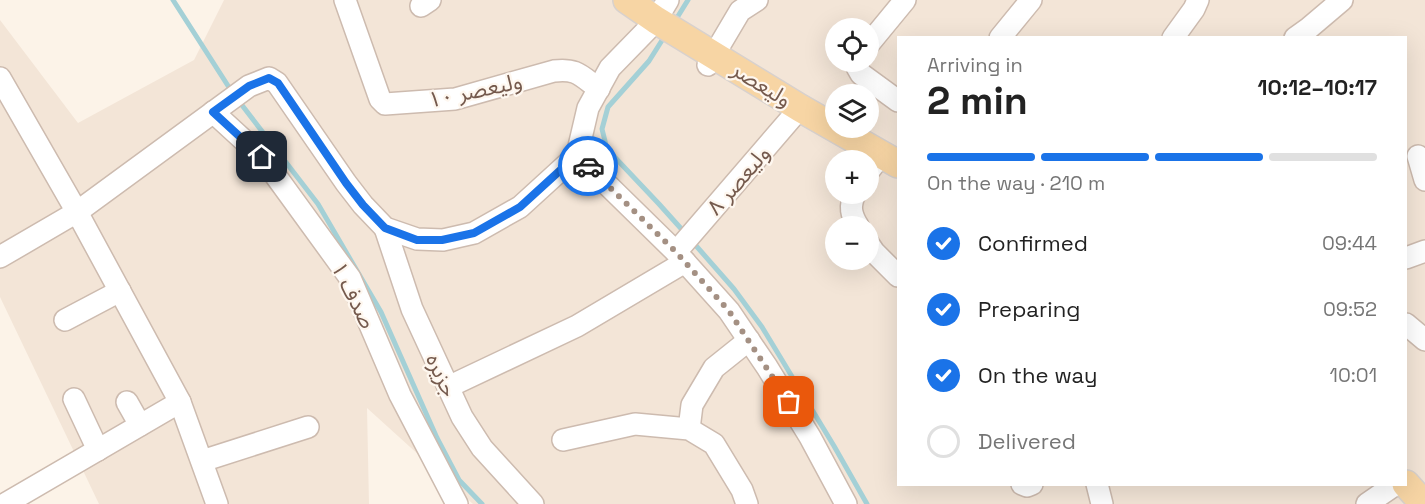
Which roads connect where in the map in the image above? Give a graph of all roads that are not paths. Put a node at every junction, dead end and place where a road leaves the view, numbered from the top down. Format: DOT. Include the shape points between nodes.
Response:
graph roads {
  1 [pos="345,0"];
  2 [pos="608,0"];
  3 [pos="627,0"];
  4 [pos="757,0"];
  5 [pos="905,0"];
  6 [pos="1031,0"];
  7 [pos="1198,0"];
  8 [pos="1342,0"];
  9 [pos="663,26"];
  10 [pos="879,32"];
  11 [pos="1002,36"];
  12 [pos="1174,36"];
  13 [pos="1298,36"];
  14 [pos="711,60"];
  15 [pos="860,72"];
  16 [pos="599,89"];
  17 [pos="3,91"];
  18 [pos="897,100"];
  19 [pos="219,108"];
  20 [pos="796,112"];
  21 [pos="577,155"];
  22 [pos="1418,156"];
  23 [pos="884,165"];
  24 [pos="1425,180"];
  25 [pos="77,212"];
  26 [pos="385,228"];
  27 [pos="1425,251"];
  28 [pos="681,254"];
  29 [pos="0,257"];
  30 [pos="879,257"];
  31 [pos="1407,258"];
  32 [pos="897,274"];
  33 [pos="120,291"];
  34 [pos="65,320"];
  35 [pos="1407,325"];
  36 [pos="748,340"];
  37 [pos="1425,340"];
  38 [pos="448,387"];
  39 [pos="74,399"];
  40 [pos="128,402"];
  41 [pos="180,402"];
  42 [pos="140,425"];
  43 [pos="308,426"];
  44 [pos="689,429"];
  45 [pos="563,440"];
  46 [pos="98,450"];
  47 [pos="202,461"];
  48 [pos="1408,478"];
  49 [pos="1098,486"];
  50 [pos="1395,486"];
  51 [pos="0,495"];
  52 [pos="5,504"];
  53 [pos="218,504"];
  54 [pos="457,504"];
  55 [pos="533,504"];
  56 [pos="747,504"];
  57 [pos="846,504"];
  58 [pos="1102,504"];
  59 [pos="1367,504"];
  60 [pos="1424,504"];
  1 -- 16 [label="street, ولیعصر ۱۰" via="385,104 454,99 567,69"];
  2 -- 9 [label="main road, ولیعصر"];
  3 -- 9 [label="main road, ولیعصر"];
  4 -- 14 [label="street" via="740,11"];
  5 -- 10 [label="street"];
  6 -- 11 [label="street"];
  7 -- 12 [label="street"];
  8 -- 13 [label="street"];
  9 -- 14 [label="main road, ولیعصر"];
  9 -- 16 [label="street" via="610,68"];
  14 -- 20 [label="main road, ولیعصر"];
  15 -- 18 [label="street"];
  16 -- 21 [label="street" via="588,108"];
  17 -- 25 [label="street"];
  19 -- 25 [label="street"];
  19 -- 26 [label="street" via="249,86 269,78 278,83 346,183"];
  19 -- 54 [label="street, صدف ۱" via="262,157 350,278 400,395"];
  20 -- 23 [label="main road, ولیعصر"];
  20 -- 28 [label="street, ولیعصر ۸" via="697,228"];
  21 -- 26 [label="street" via="520,207 474,233 442,240 417,240"];
  21 -- 28 [label="street"];
  22 -- 24 [label="street"];
  25 -- 29 [label="street"];
  25 -- 33 [label="street"];
  26 -- 38 [label="street, جزیره" via="412,309"];
  27 -- 31 [label="street"];
  28 -- 36 [label="street"];
  28 -- 38 [label="street, ولیعصر ۸" via="577,326"];
  30 -- 32 [label="street"];
  33 -- 34 [label="street"];
  33 -- 41 [label="street"];
  35 -- 37 [label="street"];
  36 -- 44 [label="street" via="714,368 692,405"];
  36 -- 57 [label="street" via="810,437"];
  38 -- 55 [label="street, جزیره" via="482,448"];
  39 -- 46 [label="street"];
  40 -- 42 [label="street"];
  41 -- 42 [label="street"];
  41 -- 47 [label="street"];
  42 -- 46 [label="street"];
  43 -- 47 [label="street"];
  44 -- 45 [label="street" via="635,424"];
  44 -- 56 [label="street" via="714,444"];
  46 -- 52 [label="street"];
  47 -- 53 [label="street"];
  48 -- 60 [label="main road"];
  49 -- 58 [label="street"];
  50 -- 59 [label="street"];
  51 -- 52 [label="street"];
}
